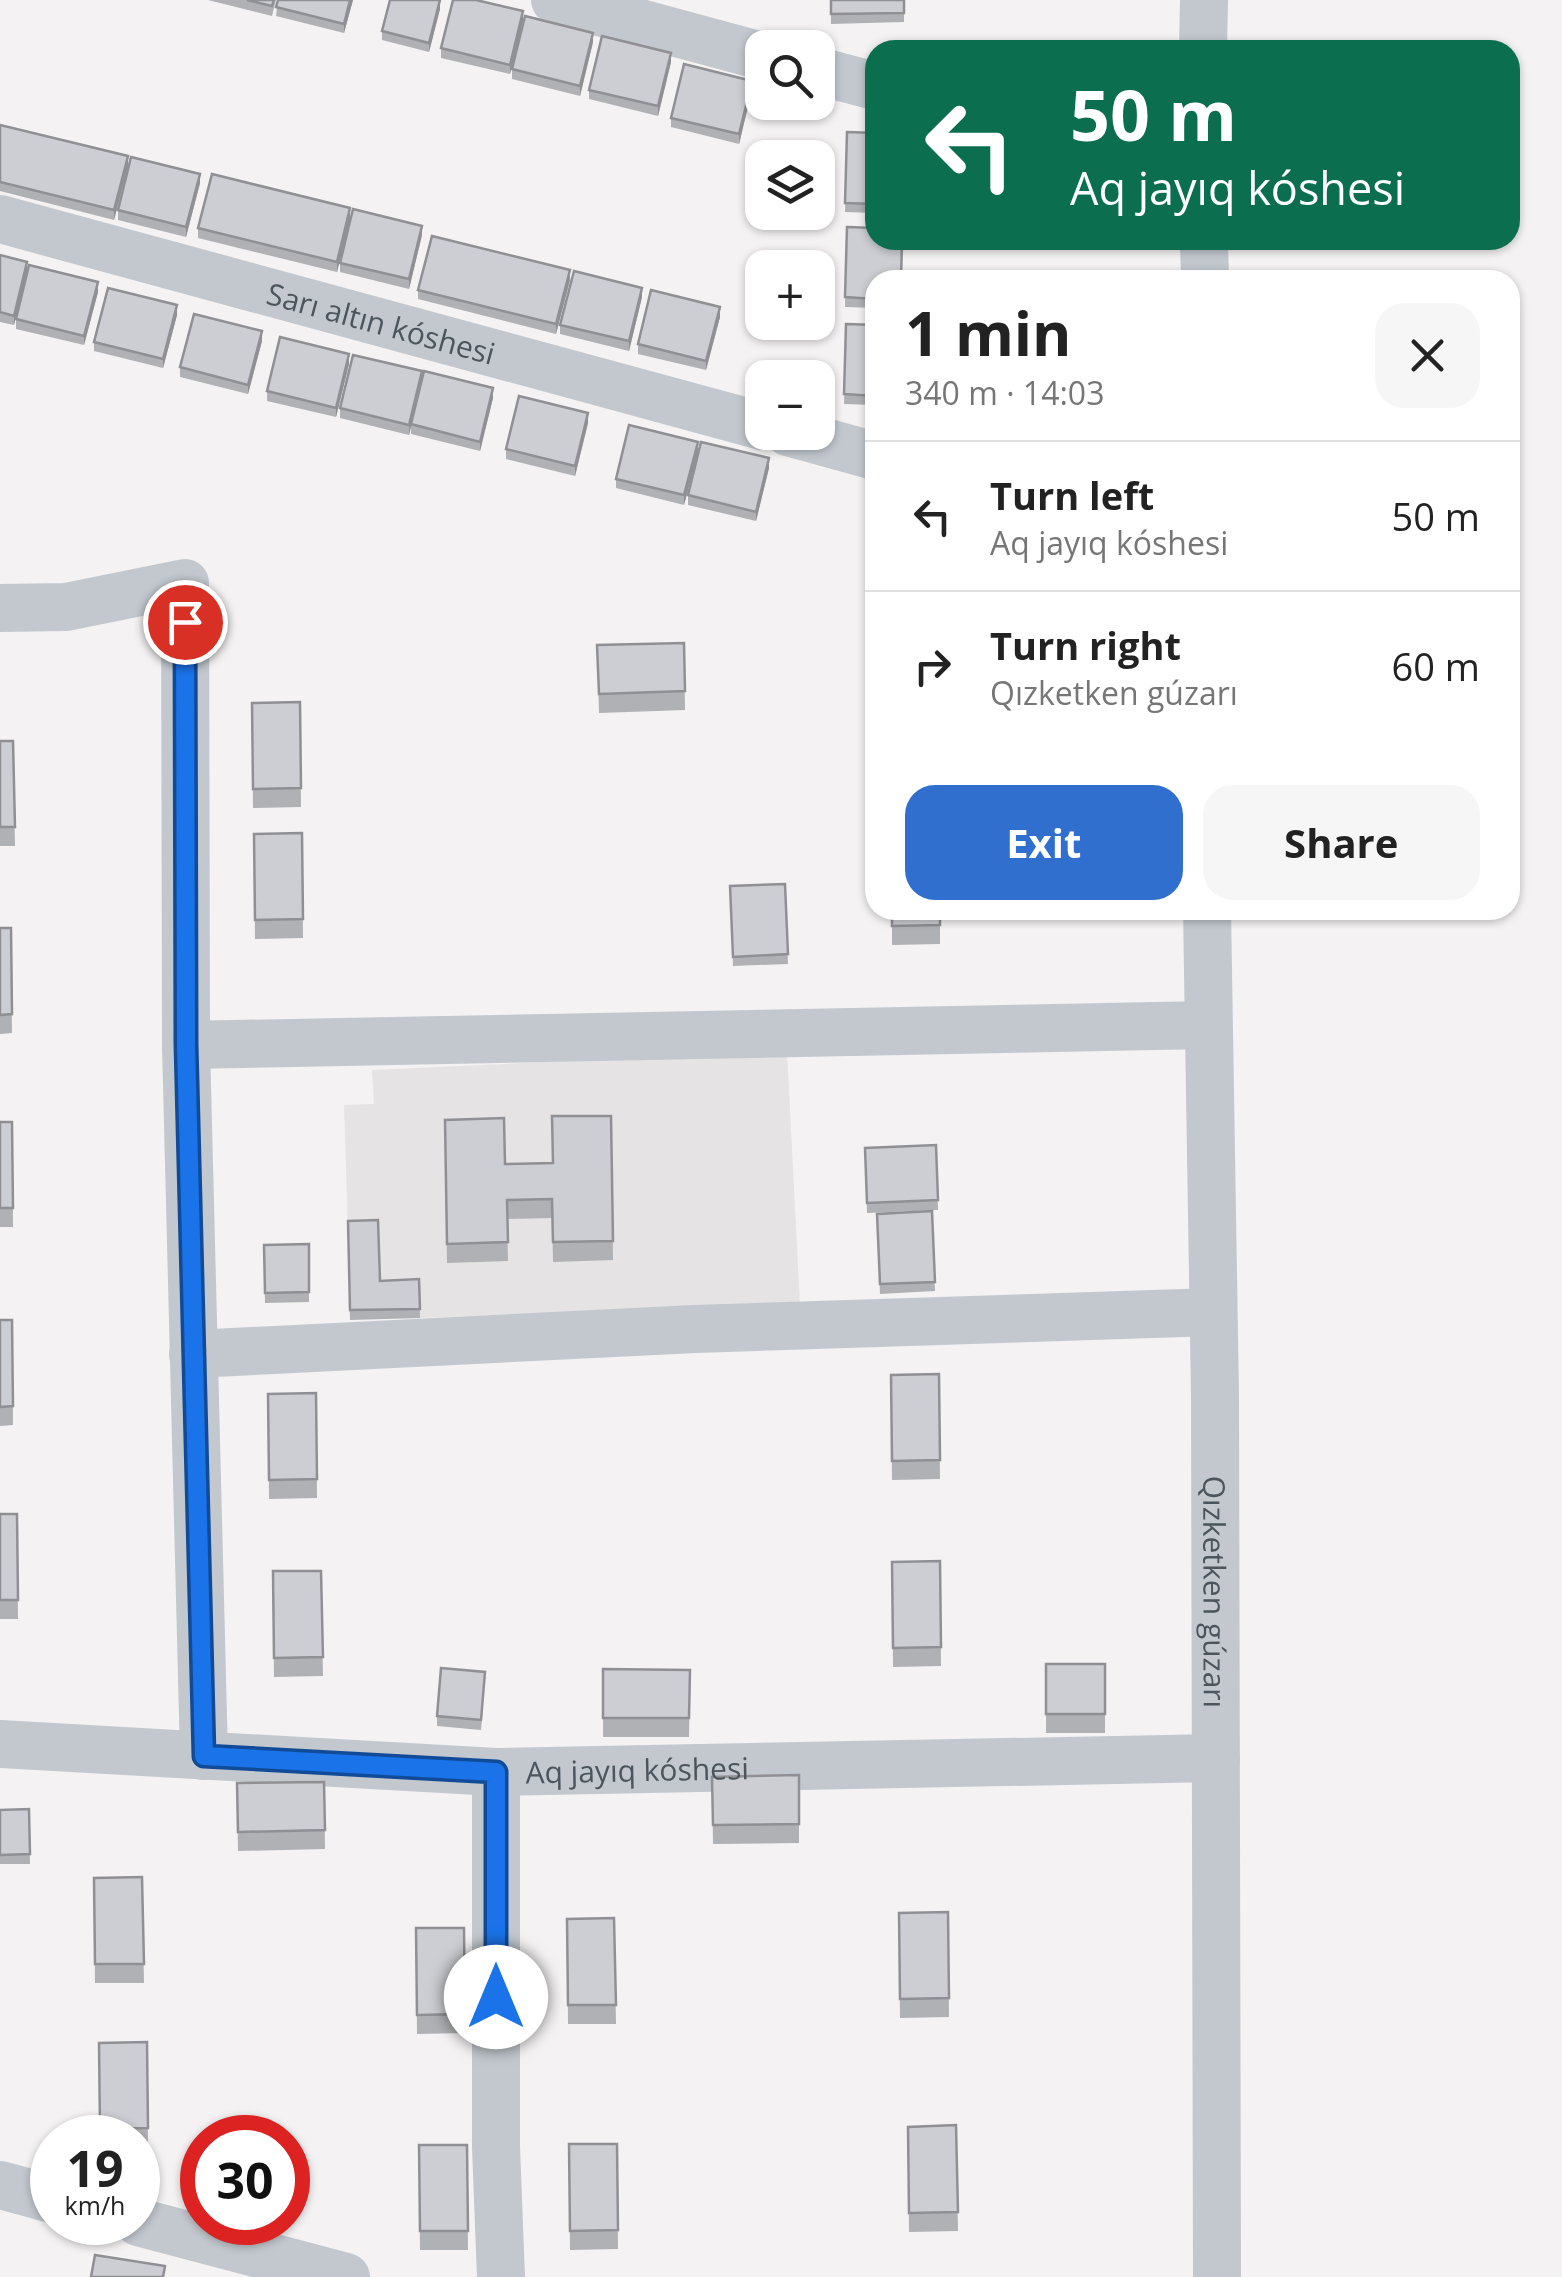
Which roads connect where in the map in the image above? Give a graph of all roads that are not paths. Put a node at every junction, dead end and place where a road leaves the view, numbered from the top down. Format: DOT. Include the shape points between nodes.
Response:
graph roads {
  1 [pos="555,0"];
  2 [pos="1204,0"];
  3 [pos="1203,40"];
  4 [pos="745,51"];
  5 [pos="835,75"];
  6 [pos="865,83"];
  7 [pos="0,219"];
  8 [pos="745,421"];
  9 [pos="835,445"];
  10 [pos="865,453"];
  11 [pos="0,608"];
  12 [pos="1207,920"];
  13 [pos="1207,1025"];
  14 [pos="186,1044"];
  15 [pos="1214,1312"];
  16 [pos="194,1354"];
  17 [pos="0,1744"];
  18 [pos="204,1756"];
  19 [pos="1216,1758"];
  20 [pos="496,1772"];
  21 [pos="0,2186"];
  22 [pos="30,2194"];
  23 [pos="160,2228"];
  24 [pos="346,2277"];
  25 [pos="501,2277"];
  26 [pos="1217,2277"];
  1 -- 4 [label="street"];
  2 -- 3 [label="street"];
  5 -- 6 [label="street"];
  7 -- 8 [label="street, Sarı altın kóshesi"];
  9 -- 10 [label="street"];
  11 -- 14 [label="street" via="66,607 185,583"];
  12 -- 13 [label="street, Qızketken gúzarı"];
  13 -- 14 [label="street"];
  13 -- 15 [label="street, Qızketken gúzarı"];
  14 -- 16 [label="street"];
  15 -- 16 [label="street" via="695,1328"];
  15 -- 19 [label="street, Qızketken gúzarı"];
  16 -- 18 [label="street"];
  17 -- 18 [label="street, Aq jayıq kóshesi"];
  18 -- 20 [label="street, Aq jayıq kóshesi"];
  19 -- 20 [label="street, Aq jayıq kóshesi"];
  19 -- 26 [label="street, Qızketken gúzarı"];
  20 -- 25 [label="street"];
  21 -- 22 [label="street"];
  23 -- 24 [label="street"];
}
